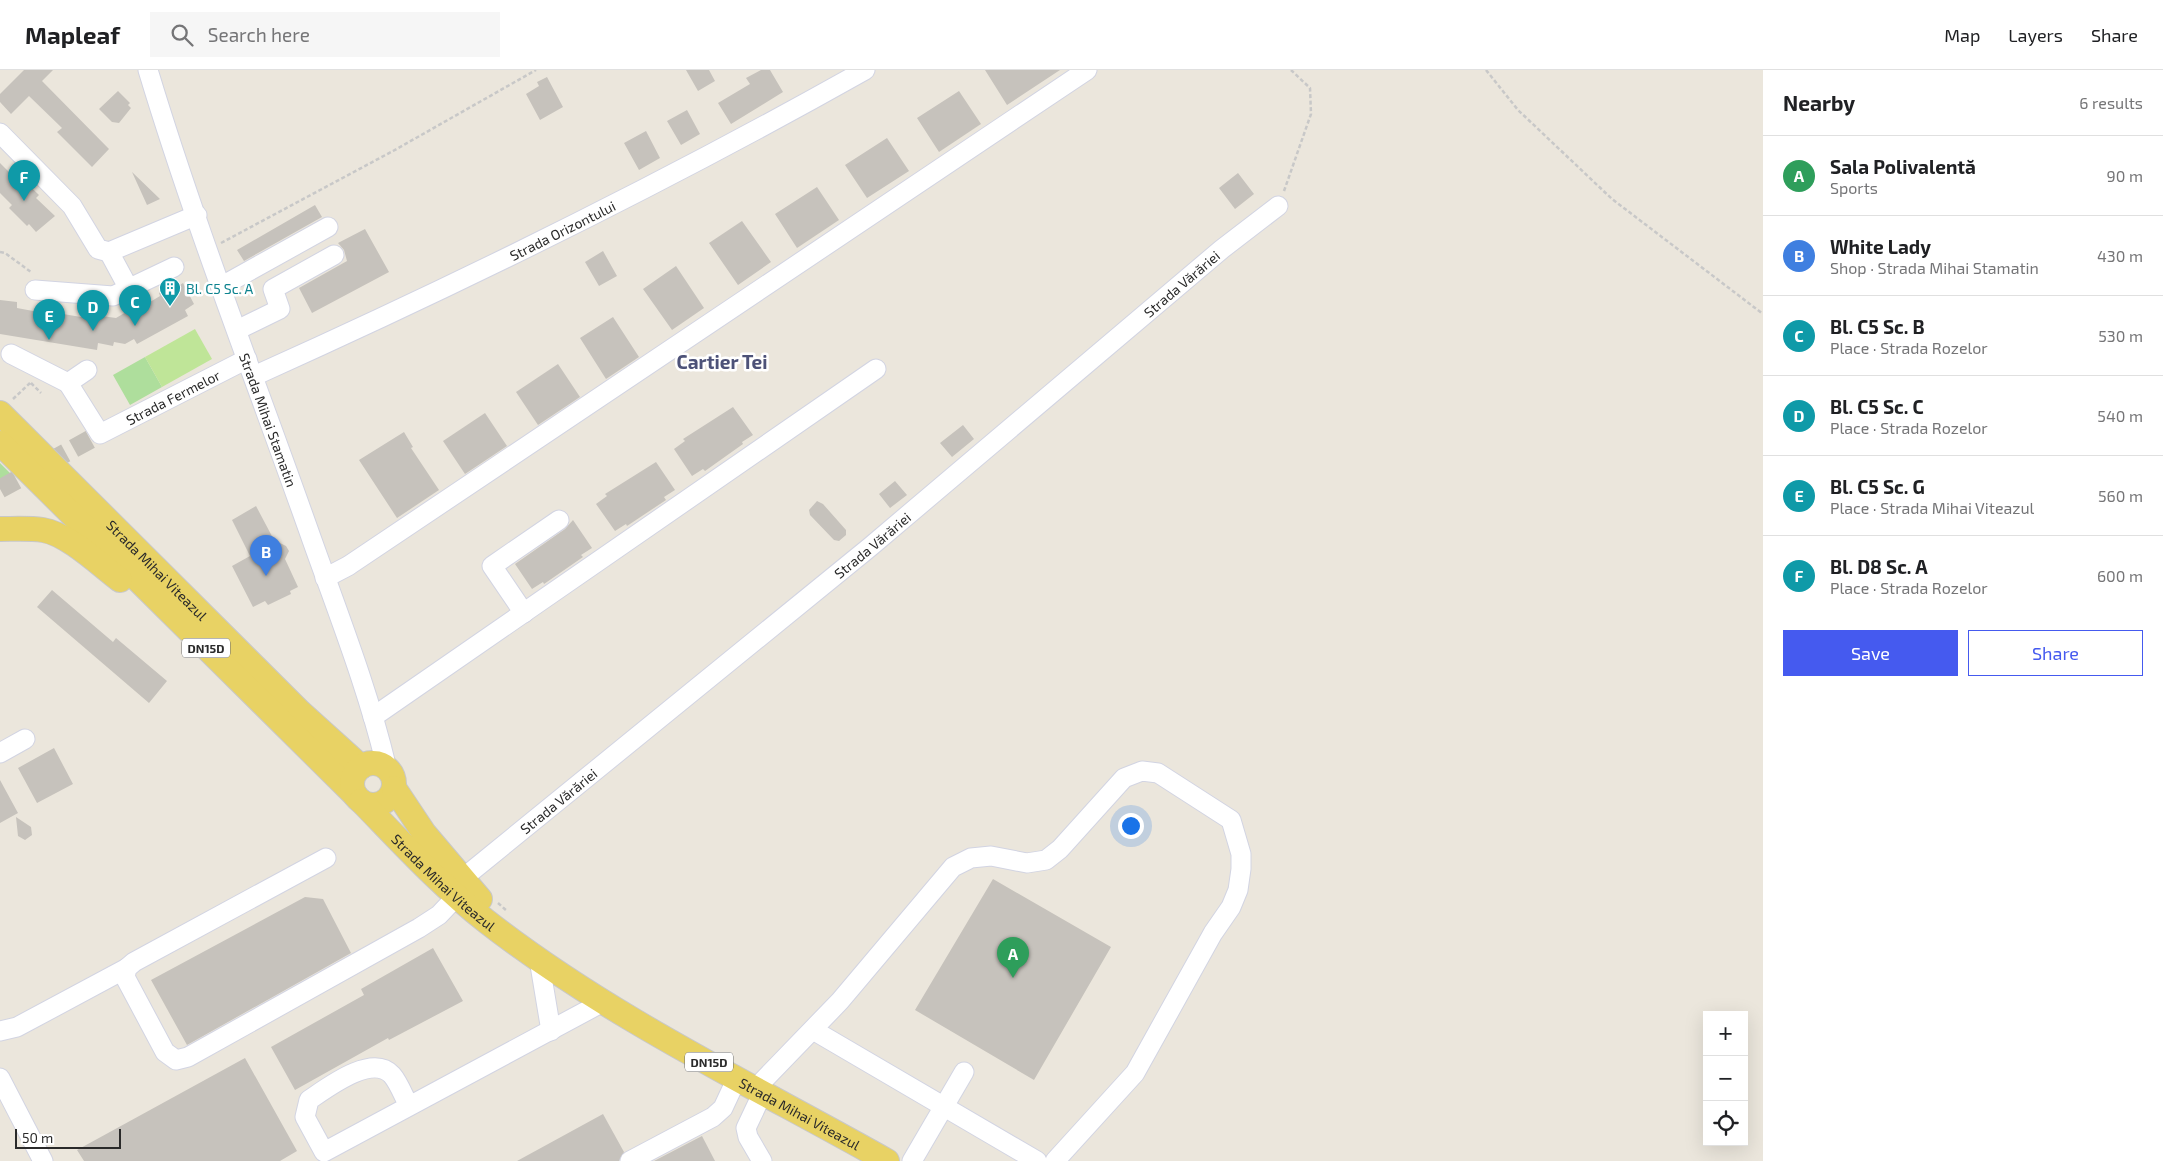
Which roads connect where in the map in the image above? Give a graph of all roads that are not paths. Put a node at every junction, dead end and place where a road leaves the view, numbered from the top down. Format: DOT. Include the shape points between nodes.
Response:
graph roads {
  1 [pos="148,70"];
  2 [pos="865,70"];
  3 [pos="1087,70"];
  4 [pos="0,133"];
  5 [pos="1278,206"];
  6 [pos="197,215"];
  7 [pos="328,227"];
  8 [pos="109,252"];
  9 [pos="334,255"];
  10 [pos="174,267"];
  11 [pos="33,281"];
  12 [pos="222,286"];
  13 [pos="129,289"];
  14 [pos="237,330"];
  15 [pos="11,354"];
  16 [pos="250,368"];
  17 [pos="876,369"];
  18 [pos="87,370"];
  19 [pos="68,383"];
  20 [pos="3,409"];
  21 [pos="0,443"];
  22 [pos="559,520"];
  23 [pos="0,529"];
  24 [pos="325,578"];
  25 [pos="524,613"];
  26 [pos="183,624"];
  27 [pos="373,717"];
  28 [pos="26,739"];
  29 [pos="0,753"];
  30 [pos="361,767"];
  31 [pos="391,779"];
  32 [pos="358,798"];
  33 [pos="326,858"];
  34 [pos="459,887"];
  35 [pos="537,957"];
  36 [pos="127,968"];
  37 [pos="603,1002"];
  38 [pos="812,1030"];
  39 [pos="0,1031"];
  40 [pos="551,1031"];
  41 [pos="964,1072"];
  42 [pos="0,1078"];
  43 [pos="752,1086"];
  44 [pos="409,1106"];
  45 [pos="944,1106"];
  46 [pos="1030,1159"];
  47 [pos="43,1161"];
  48 [pos="630,1161"];
  49 [pos="762,1161"];
  50 [pos="888,1161"];
  51 [pos="912,1161"];
  52 [pos="1055,1161"];
  1 -- 6 [label="street, Strada Mihai Stamatin"];
  2 -- 16 [label="street, Strada Orizontului" via="706,158 397,311"];
  3 -- 24 [label="street" via="476,481"];
  4 -- 8 [label="street" via="72,206 98,248"];
  5 -- 34 [label="street, Strada Vărăriei"];
  6 -- 8 [label="street"];
  6 -- 12 [label="street, Strada Mihai Stamatin"];
  7 -- 12 [label="street"];
  8 -- 13 [label="street"];
  9 -- 14 [label="street" via="274,289 280,309"];
  10 -- 13 [label="street"];
  11 -- 13 [label="street" via="113,296"];
  12 -- 14 [label="street, Strada Mihai Stamatin"];
  14 -- 16 [label="street, Strada Mihai Stamatin"];
  15 -- 19 [label="street"];
  16 -- 19 [label="street, Strada Fermelor" via="100,434"];
  16 -- 24 [label="street, Strada Mihai Stamatin"];
  17 -- 25 [label="street"];
  18 -- 19 [label="street"];
  20 -- 30 [label="main road, Strada Mihai Viteazul / DN15D" via="300,712"];
  21 -- 26 [label="main road, Strada Mihai Viteazul / DN15D"];
  22 -- 25 [label="street" via="492,566"];
  23 -- 26 [label="main road" via="44,530 66,540"];
  24 -- 27 [label="street, Strada Mihai Stamatin"];
  25 -- 27 [label="street"];
  26 -- 32 [label="main road, Strada Mihai Viteazul / DN15D"];
  27 -- 31 [label="street, Strada Mihai Stamatin"];
  28 -- 29 [label="street"];
  30 -- 31 [label="main road" via="378,764"];
  30 -- 32 [label="main road" via="353,780"];
  31 -- 32 [label="main road" via="388,799 384,803 372,805"];
  31 -- 34 [label="main road, Strada Mihai Viteazul / DN15D"];
  32 -- 34 [label="main road, Strada Mihai Viteazul / DN15D"];
  33 -- 36 [label="street"];
  34 -- 35 [label="main road, Strada Mihai Viteazul / DN15D"];
  34 -- 36 [label="street, Strada Vărăriei" via="439,915 419,928 188,1057 176,1060 165,1052 125,977"];
  35 -- 37 [label="main road, Strada Mihai Viteazul / DN15D"];
  35 -- 40 [label="street"];
  36 -- 39 [label="street" via="17,1027"];
  37 -- 40 [label="street"];
  37 -- 43 [label="main road, Strada Mihai Viteazul / DN15D"];
  38 -- 43 [label="street"];
  38 -- 45 [label="street"];
  38 -- 52 [label="street" via="953,867 971,858 991,856 1027,863 1046,860 1124,778 1142,771 1158,773 1231,820 1241,854 1238,890 1135,1073"];
  40 -- 44 [label="street"];
  41 -- 45 [label="street"];
  42 -- 47 [label="street"];
  43 -- 48 [label="street" via="712,1117"];
  43 -- 49 [label="street" via="746,1128 748,1138"];
  43 -- 50 [label="main road, Strada Mihai Viteazul / DN15D"];
  44 -- 44 [label="street" via="392,1075 380,1067 369,1067 332,1084 309,1100 305,1117 324,1152"];
  45 -- 46 [label="street"];
  45 -- 51 [label="street"];
}
